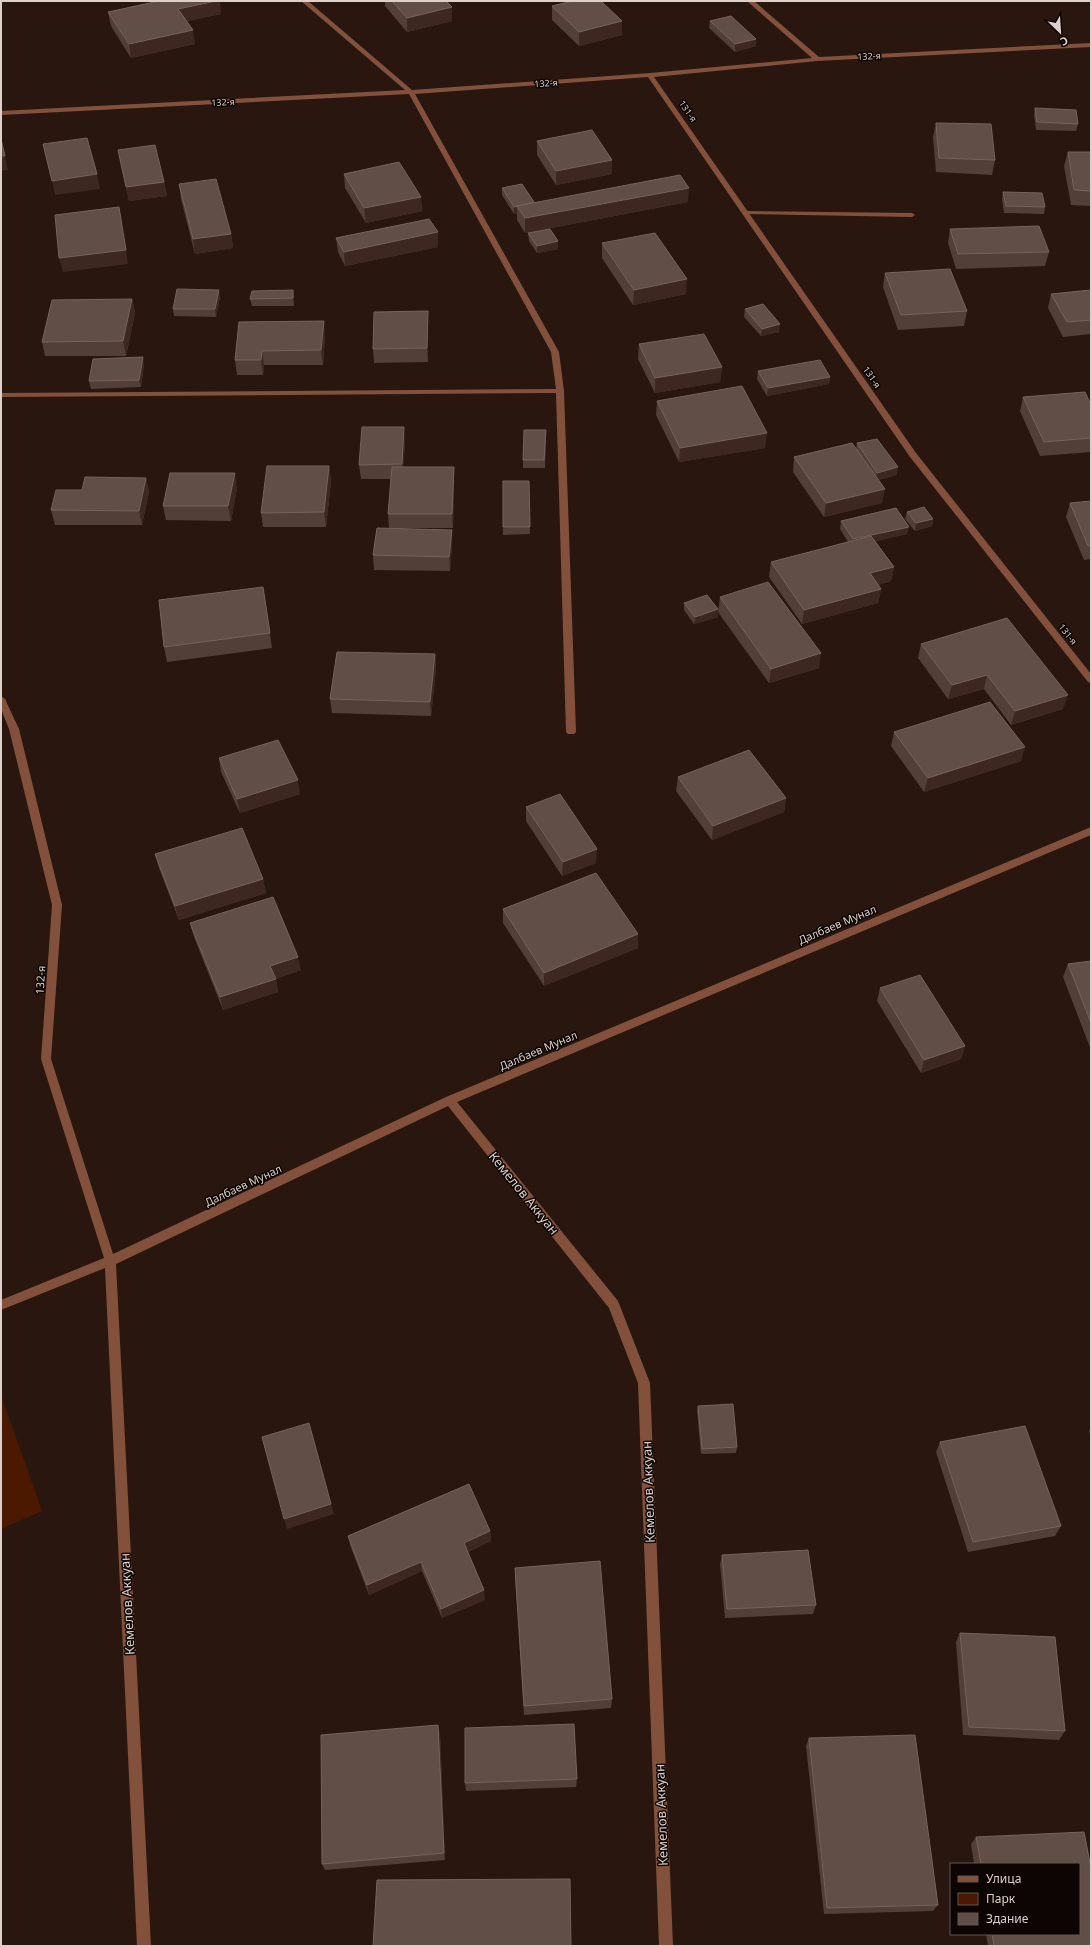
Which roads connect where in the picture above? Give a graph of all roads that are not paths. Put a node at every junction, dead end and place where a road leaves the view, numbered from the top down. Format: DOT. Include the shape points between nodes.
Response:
graph roads {
  1 [pos="304,1"];
  2 [pos="750,1"];
  3 [pos="1091,45"];
  4 [pos="817,59"];
  5 [pos="650,76"];
  6 [pos="411,92"];
  7 [pos="1,113"];
  8 [pos="747,213"];
  9 [pos="912,215"];
  10 [pos="560,391"];
  11 [pos="1,394"];
  12 [pos="1091,680"];
  13 [pos="1,699"];
  14 [pos="571,732"];
  15 [pos="1091,831"];
  16 [pos="450,1100"];
  17 [pos="110,1261"];
  18 [pos="1,1305"];
  19 [pos="144,1946"];
  20 [pos="666,1946"];
  1 -- 6 [label="street"];
  2 -- 4 [label="street"];
  3 -- 4 [label="street, 132-я"];
  4 -- 5 [label="street, 132-я"];
  5 -- 6 [label="street, 132-я"];
  5 -- 8 [label="street, 131-я"];
  6 -- 7 [label="street, 132-я"];
  6 -- 10 [label="street" via="555,352"];
  8 -- 9 [label="street"];
  8 -- 12 [label="street, 131-я" via="913,455"];
  10 -- 11 [label="street"];
  10 -- 14 [label="street"];
  13 -- 17 [label="street, 132-я" via="14,729 57,905 46,1059"];
  15 -- 16 [label="street, Далбаев Мунал"];
  16 -- 17 [label="street, Далбаев Мунал"];
  16 -- 20 [label="street, Кемелов Аккуан" via="614,1305 644,1383"];
  17 -- 18 [label="street, Далбаев Мунал"];
  17 -- 19 [label="street, Кемелов Аккуан"];
}
